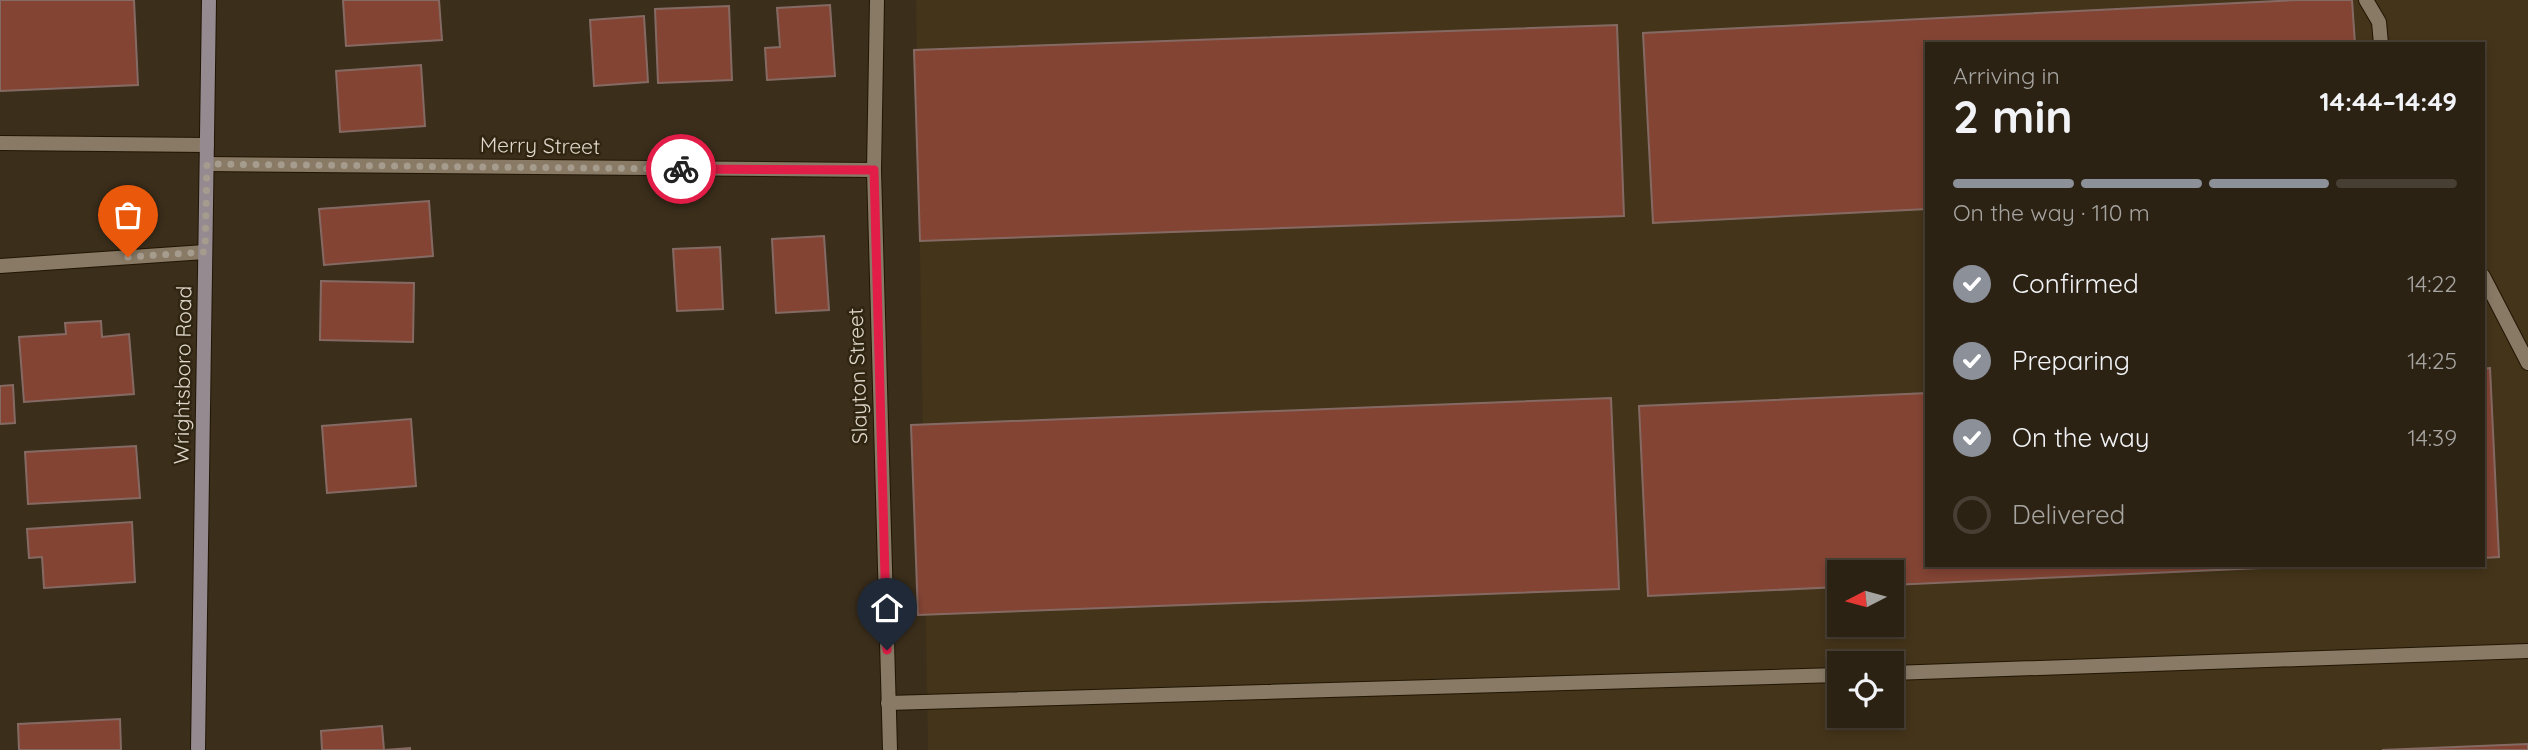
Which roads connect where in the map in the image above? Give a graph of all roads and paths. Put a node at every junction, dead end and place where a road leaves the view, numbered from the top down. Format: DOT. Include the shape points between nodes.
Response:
graph roads {
  1 [pos="209,0"];
  2 [pos="877,0"];
  3 [pos="2366,0"];
  4 [pos="2381,42"];
  5 [pos="0,143"];
  6 [pos="207,145"];
  7 [pos="207,164"];
  8 [pos="874,170"];
  9 [pos="205,252"];
  10 [pos="0,266"];
  11 [pos="2485,280"];
  12 [pos="2528,363"];
  13 [pos="2528,651"];
  14 [pos="1904,673"];
  15 [pos="1827,675"];
  16 [pos="888,703"];
  17 [pos="198,750"];
  18 [pos="890,750"];
  1 -- 6 [label="main road, Wrightsboro Road"];
  2 -- 8 [label="street, Slayton Street"];
  3 -- 4 [label="street" via="2379,22"];
  5 -- 6 [label="street"];
  6 -- 7 [label="main road, Wrightsboro Road"];
  7 -- 8 [label="street, Merry Street"];
  7 -- 9 [label="main road, Wrightsboro Road"];
  8 -- 16 [label="street, Slayton Street"];
  9 -- 10 [label="street"];
  9 -- 17 [label="main road, Wrightsboro Road"];
  11 -- 12 [label="street"];
  13 -- 14 [label="street"];
  15 -- 16 [label="street"];
  16 -- 18 [label="street, Slayton Street"];
}
